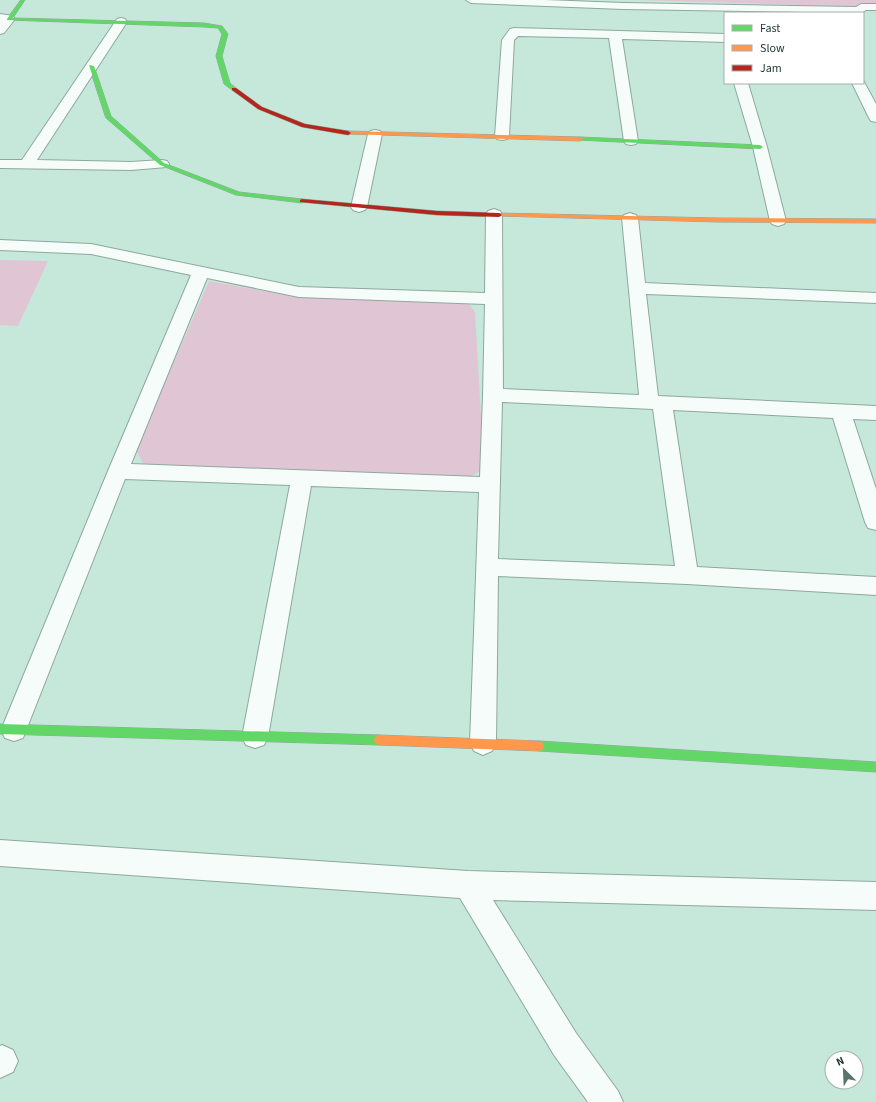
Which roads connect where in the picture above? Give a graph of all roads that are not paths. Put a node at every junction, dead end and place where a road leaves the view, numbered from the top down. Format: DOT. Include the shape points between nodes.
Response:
graph roads {
  1 [pos="23,0"];
  2 [pos="471,0"];
  3 [pos="876,7"];
  4 [pos="4,19"];
  5 [pos="121,22"];
  6 [pos="0,30"];
  7 [pos="615,35"];
  8 [pos="724,38"];
  9 [pos="91,66"];
  10 [pos="740,84"];
  11 [pos="860,84"];
  12 [pos="876,86"];
  13 [pos="876,118"];
  14 [pos="375,134"];
  15 [pos="502,136"];
  16 [pos="631,141"];
  17 [pos="760,147"];
  18 [pos="0,164"];
  19 [pos="162,164"];
  20 [pos="26,165"];
  21 [pos="359,207"];
  22 [pos="494,214"];
  23 [pos="630,218"];
  24 [pos="778,221"];
  25 [pos="876,222"];
  26 [pos="0,246"];
  27 [pos="201,272"];
  28 [pos="637,288"];
  29 [pos="876,298"];
  30 [pos="494,299"];
  31 [pos="493,395"];
  32 [pos="656,403"];
  33 [pos="841,412"];
  34 [pos="876,413"];
  35 [pos="118,471"];
  36 [pos="302,478"];
  37 [pos="490,485"];
  38 [pos="876,522"];
  39 [pos="487,567"];
  40 [pos="687,575"];
  41 [pos="876,586"];
  42 [pos="7,729"];
  43 [pos="255,736"];
  44 [pos="483,743"];
  45 [pos="876,768"];
  46 [pos="0,854"];
  47 [pos="468,885"];
  48 [pos="876,896"];
  49 [pos="607,1102"];
  1 -- 4 [label="street"];
  2 -- 3 [label="lane" via="758,10 861,10 861,7"];
  4 -- 5 [label="street"];
  4 -- 6 [label="street"];
  5 -- 9 [label="street"];
  5 -- 14 [label="street" via="220,27 225,34 219,56 227,84 260,108 304,126"];
  7 -- 8 [label="street"];
  7 -- 15 [label="street" via="514,32 508,40"];
  7 -- 16 [label="street"];
  9 -- 19 [label="street" via="108,117"];
  9 -- 20 [label="street"];
  10 -- 17 [label="street"];
  11 -- 12 [label="street"];
  11 -- 13 [label="street"];
  14 -- 15 [label="street"];
  14 -- 21 [label="street"];
  15 -- 16 [label="street"];
  16 -- 17 [label="street"];
  17 -- 24 [label="street"];
  18 -- 20 [label="street"];
  19 -- 20 [label="street"];
  19 -- 21 [label="street" via="238,194"];
  21 -- 22 [label="street" via="436,213"];
  22 -- 23 [label="street"];
  22 -- 30 [label="street"];
  23 -- 24 [label="street"];
  23 -- 28 [label="street"];
  24 -- 25 [label="street"];
  26 -- 27 [label="street" via="91,249"];
  27 -- 30 [label="street" via="298,292"];
  27 -- 35 [label="street"];
  28 -- 29 [label="street"];
  28 -- 32 [label="street"];
  30 -- 31 [label="street"];
  31 -- 32 [label="street"];
  31 -- 37 [label="street"];
  32 -- 33 [label="street"];
  32 -- 40 [label="street"];
  33 -- 34 [label="street"];
  33 -- 38 [label="street"];
  35 -- 36 [label="street"];
  35 -- 42 [label="street"];
  36 -- 37 [label="street"];
  36 -- 43 [label="street"];
  37 -- 39 [label="street"];
  39 -- 40 [label="street"];
  39 -- 44 [label="street"];
  40 -- 41 [label="street"];
  42 -- 43 [label="street"];
  43 -- 44 [label="street"];
  44 -- 45 [label="street"];
  46 -- 47 [label="street"];
  47 -- 48 [label="street"];
  47 -- 49 [label="street" via="565,1044"];
}
